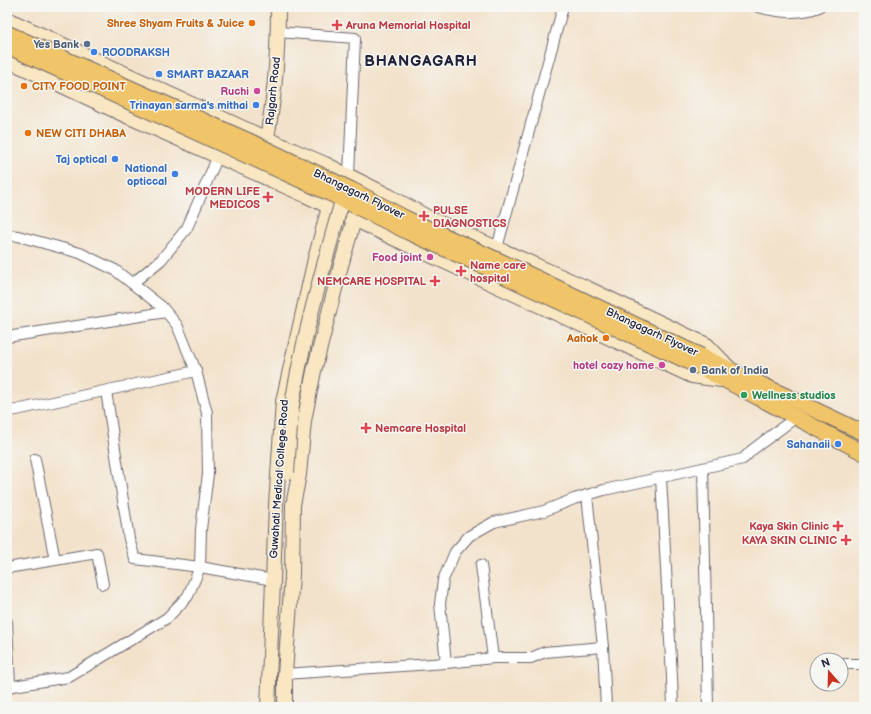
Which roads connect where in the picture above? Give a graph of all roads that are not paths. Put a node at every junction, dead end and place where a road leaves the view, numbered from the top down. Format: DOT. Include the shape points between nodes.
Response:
graph roads {
  1 [pos="271,7"];
  2 [pos="278,7"];
  3 [pos="563,7"];
  4 [pos="758,7"];
  5 [pos="819,7"];
  6 [pos="7,19"];
  7 [pos="278,32"];
  8 [pos="7,33"];
  9 [pos="7,46"];
  10 [pos="7,60"];
  11 [pos="263,136"];
  12 [pos="218,156"];
  13 [pos="254,172"];
  14 [pos="349,175"];
  15 [pos="394,198"];
  16 [pos="335,204"];
  17 [pos="354,220"];
  18 [pos="380,231"];
  19 [pos="7,235"];
  20 [pos="497,248"];
  21 [pos="133,283"];
  22 [pos="166,312"];
  23 [pos="7,337"];
  24 [pos="700,361"];
  25 [pos="196,371"];
  26 [pos="728,375"];
  27 [pos="106,391"];
  28 [pos="7,412"];
  29 [pos="795,418"];
  30 [pos="864,433"];
  31 [pos="864,453"];
  32 [pos="35,459"];
  33 [pos="703,468"];
  34 [pos="661,478"];
  35 [pos="286,492"];
  36 [pos="587,495"];
  37 [pos="276,505"];
  38 [pos="293,506"];
  39 [pos="55,560"];
  40 [pos="481,565"];
  41 [pos="7,568"];
  42 [pos="200,568"];
  43 [pos="273,580"];
  44 [pos="103,584"];
  45 [pos="7,622"];
  46 [pos="603,647"];
  47 [pos="492,658"];
  48 [pos="446,663"];
  49 [pos="849,664"];
  50 [pos="864,664"];
  51 [pos="285,674"];
  52 [pos="9,687"];
  53 [pos="268,707"];
  54 [pos="285,707"];
  55 [pos="606,707"];
  56 [pos="673,707"];
  57 [pos="708,707"];
  1 -- 11 [label="main road, Rajgarh Road"];
  2 -- 7 [label="main road, Rajgarh Road"];
  3 -- 20 [label="street"];
  4 -- 5 [label="street" via="790,12"];
  6 -- 11 [label="main road"];
  7 -- 11 [label="main road, Rajgarh Road" via="274,85"];
  7 -- 14 [label="street" via="355,38"];
  8 -- 24 [label="main road, Bhangagarh Flyover, bridge" via="262,148 405,218 517,268"];
  9 -- 16 [label="main road, Bhangagarh Flyover, bridge" via="329,193"];
  10 -- 12 [label="main road"];
  11 -- 13 [label="main road, Rajgarh Road"];
  11 -- 14 [label="main road"];
  12 -- 13 [label="main road"];
  12 -- 21 [label="street" via="187,228 161,260"];
  13 -- 16 [label="main road"];
  14 -- 15 [label="main road"];
  15 -- 18 [label="main road"];
  15 -- 20 [label="main road" via="431,219"];
  16 -- 17 [label="main road"];
  16 -- 24 [label="main road, Bhangagarh Flyover, bridge"];
  16 -- 35 [label="main road, bridge" via="326,257 292,406"];
  16 -- 37 [label="main road, Guwahati Medical College Road" via="315,259 283,401"];
  17 -- 18 [label="main road"];
  17 -- 38 [label="main road, Guwahati Medical College Road" via="314,371 304,421 300,475"];
  18 -- 26 [label="main road" via="692,376"];
  19 -- 21 [label="street" via="80,253 115,270"];
  20 -- 26 [label="main road" via="708,345"];
  21 -- 22 [label="street"];
  22 -- 23 [label="street"];
  22 -- 25 [label="street" via="177,326"];
  24 -- 26 [label="main road, Bhangagarh Flyover"];
  25 -- 27 [label="street"];
  25 -- 42 [label="street" via="207,413 208,474 201,529"];
  26 -- 29 [label="main road"];
  26 -- 30 [label="main road"];
  27 -- 28 [label="street"];
  27 -- 42 [label="street" via="129,539 135,559"];
  29 -- 31 [label="main road"];
  29 -- 33 [label="street" via="743,459"];
  32 -- 39 [label="street"];
  33 -- 34 [label="street"];
  33 -- 57 [label="street"];
  34 -- 36 [label="street"];
  34 -- 56 [label="street"];
  35 -- 37 [label="main road"];
  35 -- 38 [label="main road"];
  36 -- 46 [label="street"];
  36 -- 48 [label="street" via="544,511 494,522 468,536 455,552 444,580 440,604"];
  37 -- 43 [label="main road, Guwahati Medical College Road"];
  38 -- 51 [label="main road, Guwahati Medical College Road" via="292,575"];
  39 -- 41 [label="street"];
  39 -- 44 [label="street" via="97,553"];
  40 -- 47 [label="street"];
  42 -- 43 [label="street"];
  42 -- 52 [label="street" via="188,596 167,618 69,678"];
  43 -- 53 [label="main road, Guwahati Medical College Road"];
  45 -- 52 [label="street"];
  46 -- 47 [label="street" via="545,652 530,658"];
  46 -- 55 [label="street"];
  47 -- 48 [label="street"];
  48 -- 51 [label="street"];
  49 -- 50 [label="street"];
  51 -- 54 [label="main road, Guwahati Medical College Road"];
}
